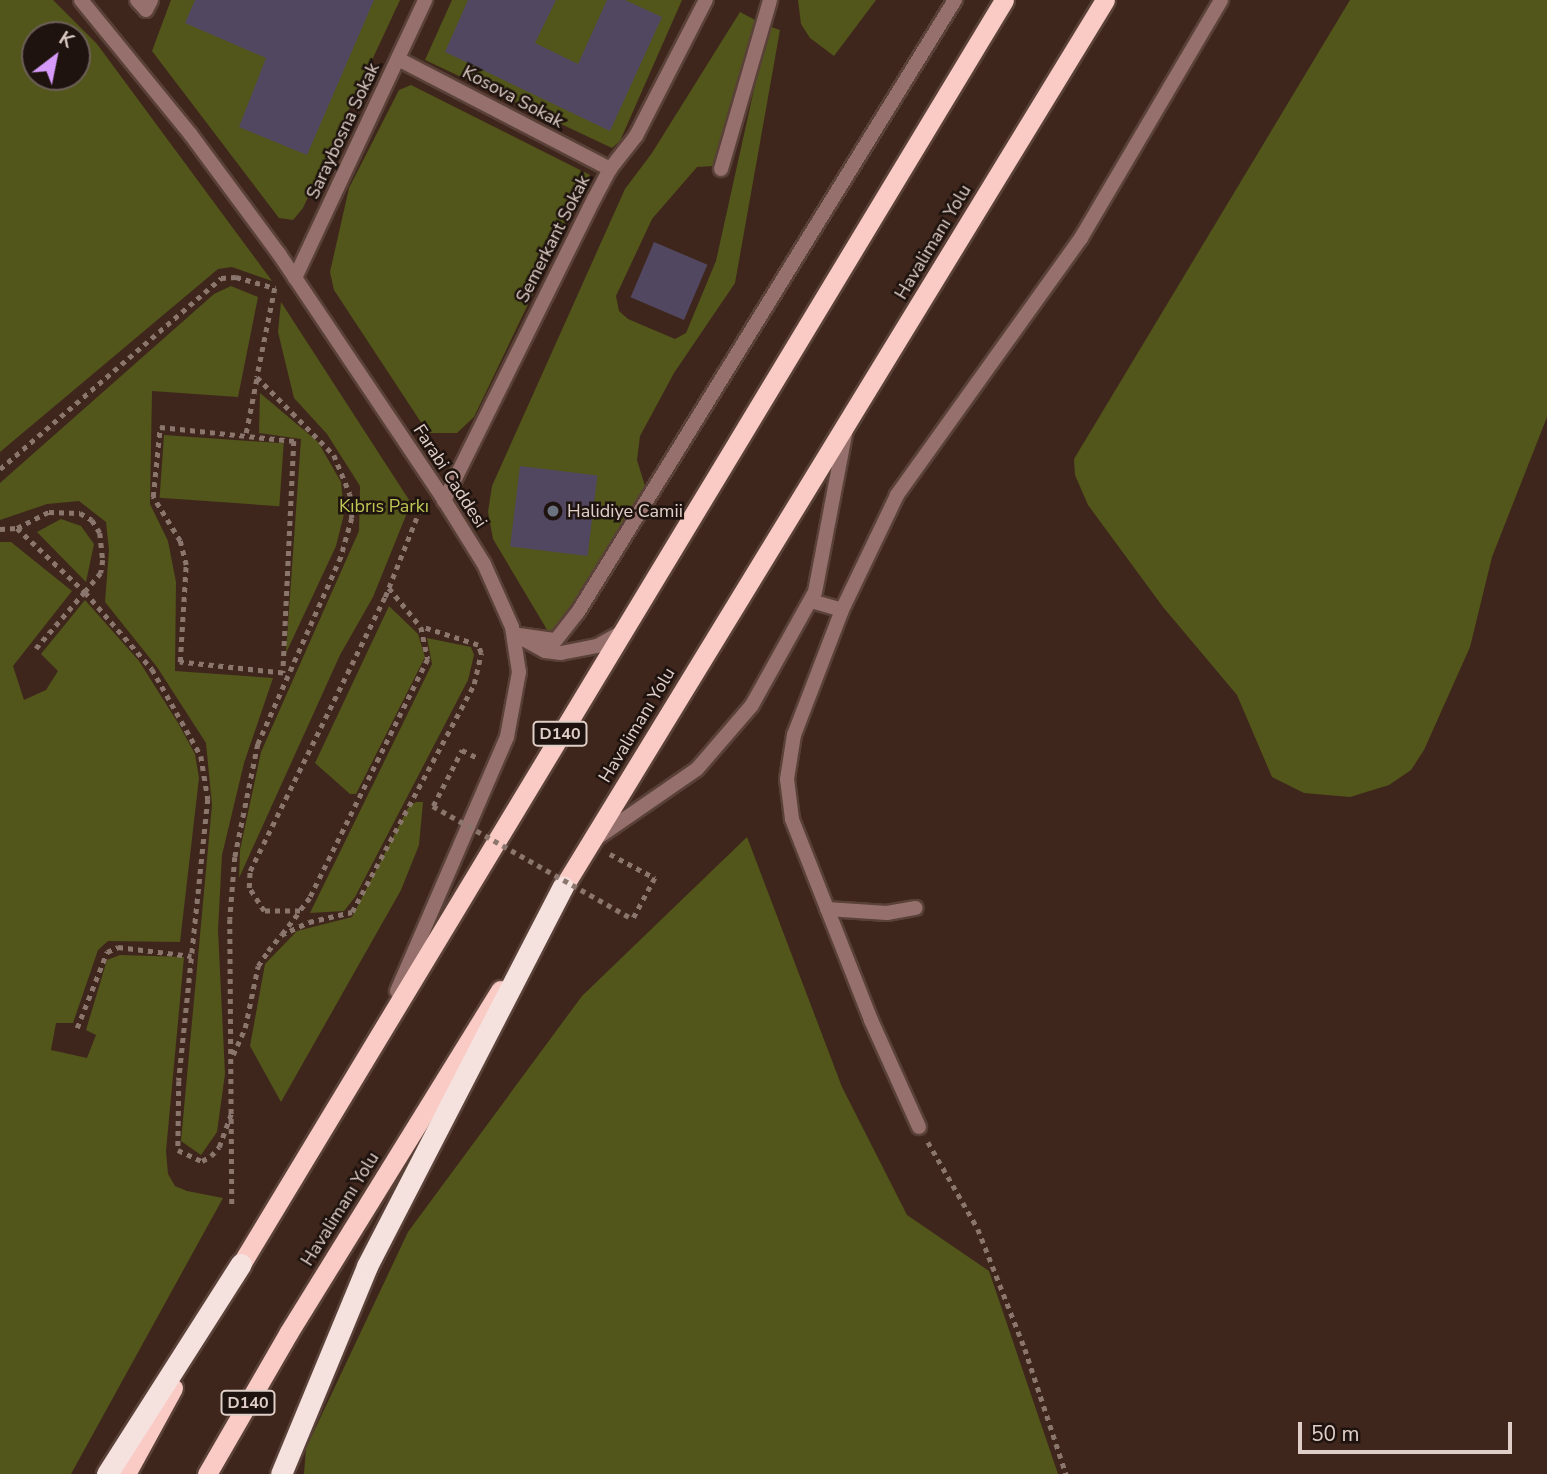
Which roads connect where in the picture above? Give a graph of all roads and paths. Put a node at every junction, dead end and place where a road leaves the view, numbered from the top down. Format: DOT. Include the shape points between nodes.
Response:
graph roads {
  1 [pos="81,0"];
  2 [pos="425,0"];
  3 [pos="706,0"];
  4 [pos="770,0"];
  5 [pos="955,0"];
  6 [pos="1004,0"];
  7 [pos="1105,0"];
  8 [pos="1221,0"];
  9 [pos="398,59"];
  10 [pos="610,169"];
  11 [pos="721,169"];
  12 [pos="295,278"];
  13 [pos="257,377"];
  14 [pos="848,420"];
  15 [pos="246,433"];
  16 [pos="0,469"];
  17 [pos="444,501"];
  18 [pos="420,509"];
  19 [pos="17,528"];
  20 [pos="0,529"];
  21 [pos="389,588"];
  22 [pos="85,592"];
  23 [pos="811,601"];
  24 [pos="842,610"];
  25 [pos="421,627"];
  26 [pos="622,632"];
  27 [pos="514,635"];
  28 [pos="36,649"];
  29 [pos="462,750"];
  30 [pos="590,843"];
  31 [pos="563,887"];
  32 [pos="916,908"];
  33 [pos="827,909"];
  34 [pos="300,911"];
  35 [pos="281,935"];
  36 [pos="191,956"];
  37 [pos="77,1027"];
  38 [pos="377,1038"];
  39 [pos="233,1057"];
  40 [pos="233,1107"];
  41 [pos="919,1127"];
  42 [pos="232,1206"];
  43 [pos="241,1264"];
  44 [pos="107,1474"];
  45 [pos="126,1474"];
  46 [pos="207,1474"];
  47 [pos="281,1474"];
  48 [pos="1066,1474"];
  1 -- 12 [label="street, Farabi Caddesi" via="191,135"];
  2 -- 9 [label="street, Saraybosna Sokak"];
  3 -- 10 [label="street, Semerkant Sokak" via="636,136"];
  4 -- 11 [label="street"];
  5 -- 27 [label="street" via="578,612 556,640"];
  6 -- 26 [label="highway, D140"];
  7 -- 14 [label="highway, Havalimanı Yolu / D140"];
  8 -- 24 [label="street" via="1081,238 915,464"];
  9 -- 10 [label="street, Kosova Sokak"];
  9 -- 12 [label="street, Saraybosna Sokak"];
  10 -- 17 [label="street, Semerkant Sokak"];
  12 -- 17 [label="street, Farabi Caddesi"];
  13 -- 15 [label="path"];
  13 -- 16 [label="path" via="275,288 236,277 221,278"];
  13 -- 39 [label="path" via="334,454 351,494 352,518 341,557 269,713 251,769 230,890"];
  14 -- 23 [label="street"];
  14 -- 30 [label="highway, Havalimanı Yolu / D140"];
  15 -- 15 [label="path" via="294,441 283,673 180,663 186,565 180,541 153,497 160,427"];
  17 -- 27 [label="street, Farabi Caddesi" via="484,564"];
  18 -- 21 [label="path"];
  19 -- 20 [label="path"];
  19 -- 22 [label="path"];
  19 -- 22 [label="path" via="49,512 80,513 92,520 100,533 103,560 101,573"];
  21 -- 25 [label="path"];
  21 -- 34 [label="path" via="250,871 249,888 264,911"];
  22 -- 28 [label="path"];
  22 -- 36 [label="path" via="152,669 183,718 205,766 208,799"];
  23 -- 24 [label="street"];
  23 -- 30 [label="street" via="752,705 717,750"];
  24 -- 33 [label="street" via="805,699 787,779 792,819"];
  25 -- 34 [label="path" via="428,659"];
  25 -- 35 [label="path" via="478,645 481,653 474,684 352,912 309,922"];
  26 -- 27 [label="street" via="597,646 561,653 545,651"];
  26 -- 38 [label="highway, D140"];
  27 -- 38 [label="street, Farabi Caddesi" via="519,672 507,737"];
  29 -- 30 [label="path, bridge" via="433,806 633,919 654,878"];
  30 -- 31 [label="highway, Havalimanı Yolu / D140"];
  31 -- 46 [label="highway, Havalimanı Yolu / D140" via="289,1332"];
  31 -- 47 [label="highway" via="367,1265"];
  32 -- 33 [label="street" via="887,913"];
  33 -- 41 [label="street"];
  34 -- 35 [label="path"];
  35 -- 39 [label="path" via="258,965 245,1028"];
  36 -- 37 [label="path" via="118,947 107,952"];
  36 -- 40 [label="path" via="175,1127 178,1150 202,1161 211,1156 219,1147"];
  38 -- 43 [label="highway, D140"];
  39 -- 40 [label="path"];
  40 -- 42 [label="path"];
  41 -- 48 [label="path" via="978,1229 1025,1349"];
  43 -- 44 [label="highway"];
  43 -- 45 [label="highway, D140"];
}
